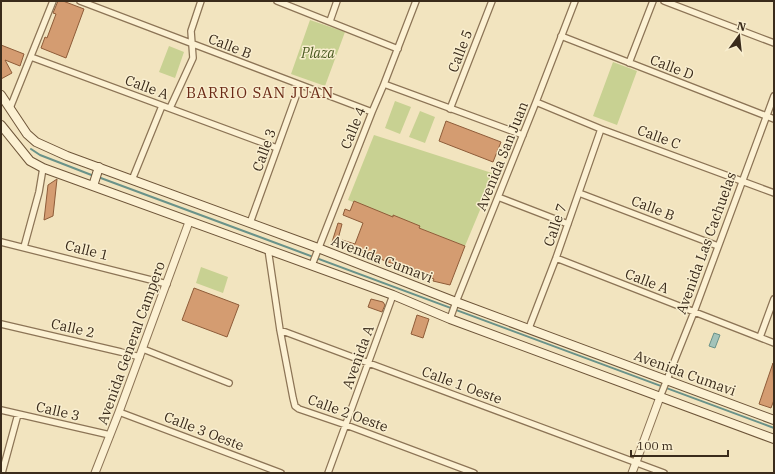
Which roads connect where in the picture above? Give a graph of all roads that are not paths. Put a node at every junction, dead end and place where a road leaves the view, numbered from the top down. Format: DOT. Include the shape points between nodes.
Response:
graph roads {
  1 [pos="53,1"];
  2 [pos="80,1"];
  3 [pos="201,1"];
  4 [pos="277,1"];
  5 [pos="337,1"];
  6 [pos="416,1"];
  7 [pos="492,1"];
  8 [pos="575,1"];
  9 [pos="653,1"];
  10 [pos="664,1"];
  11 [pos="330,21"];
  12 [pos="561,36"];
  13 [pos="774,43"];
  14 [pos="193,44"];
  15 [pos="398,49"];
  16 [pos="31,57"];
  17 [pos="629,63"];
  18 [pos="384,84"];
  19 [pos="300,85"];
  20 [pos="1,95"];
  21 [pos="774,96"];
  22 [pos="536,102"];
  23 [pos="162,106"];
  24 [pos="10,108"];
  25 [pos="170,108"];
  26 [pos="450,109"];
  27 [pos="372,112"];
  28 [pos="766,116"];
  29 [pos="774,119"];
  30 [pos="1,125"];
  31 [pos="601,129"];
  32 [pos="28,134"];
  33 [pos="523,135"];
  34 [pos="17,146"];
  35 [pos="277,148"];
  36 [pos="43,168"];
  37 [pos="98,169"];
  38 [pos="132,180"];
  39 [pos="742,181"];
  40 [pos="94,183"];
  41 [pos="579,193"];
  42 [pos="774,193"];
  43 [pos="498,196"];
  44 [pos="189,222"];
  45 [pos="250,223"];
  46 [pos="568,224"];
  47 [pos="1,242"];
  48 [pos="718,246"];
  49 [pos="24,247"];
  50 [pos="268,249"];
  51 [pos="317,251"];
  52 [pos="556,258"];
  53 [pos="313,262"];
  54 [pos="167,284"];
  55 [pos="393,295"];
  56 [pos="774,299"];
  57 [pos="455,304"];
  58 [pos="694,312"];
  59 [pos="451,317"];
  60 [pos="1,324"];
  61 [pos="528,328"];
  62 [pos="280,330"];
  63 [pos="760,337"];
  64 [pos="774,343"];
  65 [pos="143,349"];
  66 [pos="140,357"];
  67 [pos="369,363"];
  68 [pos="665,382"];
  69 [pos="229,383"];
  70 [pos="660,396"];
  71 [pos="1,410"];
  72 [pos="119,412"];
  73 [pos="18,414"];
  74 [pos="774,420"];
  75 [pos="346,425"];
  76 [pos="110,435"];
  77 [pos="774,439"];
  78 [pos="636,463"];
  79 [pos="2,473"];
  80 [pos="95,473"];
  81 [pos="281,473"];
  82 [pos="328,473"];
  83 [pos="474,473"];
  84 [pos="632,473"];
  85 [pos="664,473"];
  1 -- 16 [label="street"];
  2 -- 14 [label="street, Calle B"];
  3 -- 14 [label="street" via="191,31"];
  4 -- 11 [label="street"];
  5 -- 11 [label="street"];
  6 -- 15 [label="street, Calle 4"];
  7 -- 26 [label="street, Calle 5"];
  8 -- 12 [label="street, Avenida San Juan"];
  9 -- 17 [label="street"];
  10 -- 13 [label="street"];
  11 -- 15 [label="street"];
  12 -- 17 [label="street, Calle D"];
  12 -- 22 [label="street, Avenida San Juan"];
  14 -- 19 [label="street, Calle B"];
  14 -- 25 [label="street" via="193,58"];
  15 -- 18 [label="street, Calle 4"];
  16 -- 23 [label="street, Calle A"];
  16 -- 24 [label="street"];
  17 -- 28 [label="street, Calle D"];
  18 -- 26 [label="street"];
  18 -- 27 [label="street, Calle 4"];
  19 -- 27 [label="street, Calle B"];
  19 -- 35 [label="street, Calle 3"];
  20 -- 24 [label="main road, Avenida Cumavi"];
  21 -- 28 [label="street, Avenida Las Cachuelas"];
  22 -- 31 [label="street, Calle C"];
  22 -- 33 [label="street, Avenida San Juan"];
  23 -- 25 [label="street, Calle A"];
  23 -- 38 [label="street"];
  24 -- 32 [label="main road, Avenida Cumavi"];
  25 -- 35 [label="street, Calle A"];
  26 -- 33 [label="street"];
  27 -- 51 [label="street, Calle 4"];
  28 -- 29 [label="street, Calle D"];
  28 -- 39 [label="street, Avenida Las Cachuelas"];
  30 -- 34 [label="main road"];
  31 -- 39 [label="street, Calle C"];
  31 -- 41 [label="street, Calle 7"];
  32 -- 34 [label="main road"];
  32 -- 37 [label="main road, Avenida Cumavi" via="36,142"];
  33 -- 43 [label="street, Avenida San Juan"];
  34 -- 36 [label="main road" via="30,161"];
  35 -- 45 [label="street, Calle 3"];
  36 -- 40 [label="main road"];
  36 -- 49 [label="street"];
  37 -- 38 [label="main road, Avenida Cumavi"];
  37 -- 40 [label="main road"];
  38 -- 45 [label="main road, Avenida Cumavi"];
  39 -- 42 [label="street, Calle C"];
  39 -- 48 [label="street, Avenida Las Cachuelas"];
  40 -- 44 [label="main road"];
  41 -- 46 [label="street, Calle 7"];
  41 -- 48 [label="street, Calle B"];
  43 -- 46 [label="street"];
  43 -- 57 [label="street, Avenida San Juan"];
  44 -- 50 [label="main road"];
  44 -- 54 [label="street, Avenida General Campero"];
  45 -- 51 [label="main road, Avenida Cumavi"];
  46 -- 52 [label="street, Calle 7"];
  47 -- 49 [label="street, Calle 1"];
  48 -- 58 [label="street, Avenida Las Cachuelas"];
  49 -- 54 [label="street, Calle 1"];
  50 -- 53 [label="main road"];
  50 -- 62 [label="street, Calle 2 Oeste"];
  51 -- 53 [label="street, Calle 4"];
  51 -- 57 [label="main road, Avenida Cumavi"];
  52 -- 58 [label="street, Calle A"];
  52 -- 61 [label="street, Calle 7"];
  53 -- 55 [label="main road"];
  54 -- 65 [label="street, Avenida General Campero"];
  55 -- 59 [label="main road"];
  55 -- 67 [label="street, Avenida A"];
  56 -- 63 [label="street"];
  57 -- 59 [label="street, Avenida San Juan"];
  57 -- 61 [label="main road, Avenida Cumavi"];
  58 -- 63 [label="street, Calle A"];
  58 -- 68 [label="street, Avenida Las Cachuelas"];
  59 -- 70 [label="main road"];
  60 -- 66 [label="street, Calle 2"];
  61 -- 68 [label="main road, Avenida Cumavi"];
  62 -- 67 [label="street, Calle 1 Oeste"];
  62 -- 75 [label="street, Calle 2 Oeste" via="296,406"];
  63 -- 64 [label="street, Calle A"];
  65 -- 66 [label="street, Avenida General Campero"];
  65 -- 69 [label="street"];
  66 -- 72 [label="street, Avenida General Campero"];
  67 -- 75 [label="street, Avenida A"];
  67 -- 78 [label="street, Calle 1 Oeste"];
  68 -- 70 [label="street, Avenida Las Cachuelas"];
  68 -- 74 [label="main road, Avenida Cumavi"];
  70 -- 77 [label="main road"];
  70 -- 78 [label="street"];
  71 -- 73 [label="street, Calle 3"];
  72 -- 76 [label="street, Avenida General Campero"];
  72 -- 81 [label="street, Calle 3 Oeste"];
  73 -- 76 [label="street, Calle 3"];
  73 -- 79 [label="street"];
  75 -- 82 [label="street, Avenida A"];
  75 -- 83 [label="street, Calle 2 Oeste"];
  76 -- 80 [label="street, Avenida General Campero"];
  78 -- 84 [label="street"];
  78 -- 85 [label="street, Calle 1 Oeste"];
}
